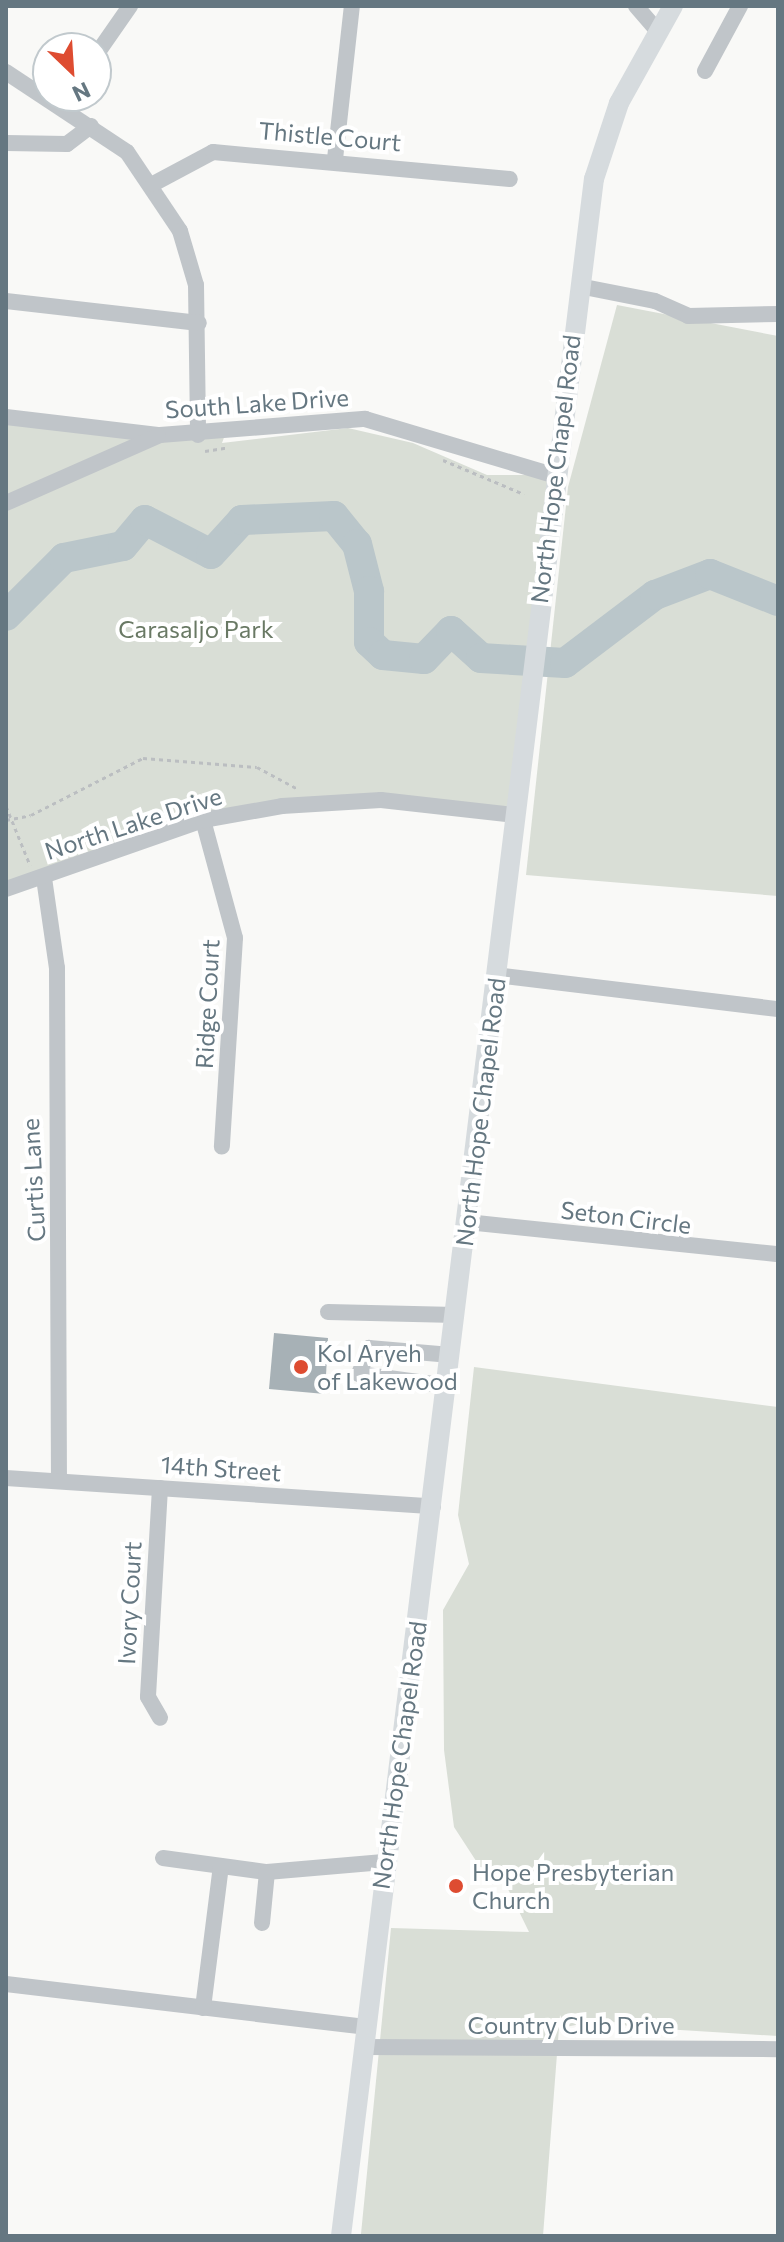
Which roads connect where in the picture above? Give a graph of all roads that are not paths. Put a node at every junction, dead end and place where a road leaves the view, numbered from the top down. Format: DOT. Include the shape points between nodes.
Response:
graph roads {
  1 [pos="130,6"];
  2 [pos="352,6"];
  3 [pos="636,6"];
  4 [pos="673,6"];
  5 [pos="740,6"];
  6 [pos="655,28"];
  7 [pos="112,32"];
  8 [pos="705,71"];
  9 [pos="6,72"];
  10 [pos="32,85"];
  11 [pos="76,112"];
  12 [pos="91,126"];
  13 [pos="6,143"];
  14 [pos="335,159"];
  15 [pos="510,179"];
  16 [pos="153,184"];
  17 [pos="579,286"];
  18 [pos="6,301"];
  19 [pos="778,314"];
  20 [pos="199,323"];
  21 [pos="6,417"];
  22 [pos="160,435"];
  23 [pos="198,435"];
  24 [pos="553,475"];
  25 [pos="6,503"];
  26 [pos="515,815"];
  27 [pos="203,820"];
  28 [pos="40,879"];
  29 [pos="6,889"];
  30 [pos="496,975"];
  31 [pos="778,1009"];
  32 [pos="222,1147"];
  33 [pos="467,1222"];
  34 [pos="778,1254"];
  35 [pos="328,1312"];
  36 [pos="456,1315"];
  37 [pos="451,1355"];
  38 [pos="448,1386"];
  39 [pos="6,1478"];
  40 [pos="59,1481"];
  41 [pos="160,1488"];
  42 [pos="433,1506"];
  43 [pos="160,1718"];
  44 [pos="163,1858"];
  45 [pos="384,1862"];
  46 [pos="221,1866"];
  47 [pos="267,1872"];
  48 [pos="262,1923"];
  49 [pos="6,1984"];
  50 [pos="203,2008"];
  51 [pos="366,2037"];
  52 [pos="778,2049"];
  53 [pos="341,2236"];
  1 -- 7 [label="street"];
  2 -- 14 [label="street"];
  3 -- 6 [label="street"];
  4 -- 6 [label="main road, North Hope Chapel Road"];
  5 -- 8 [label="street"];
  6 -- 17 [label="main road, North Hope Chapel Road" via="594,179"];
  9 -- 10 [label="street"];
  11 -- 12 [label="street"];
  12 -- 13 [label="street" via="67,144"];
  12 -- 16 [label="street" via="127,152"];
  14 -- 15 [label="street, Thistle Court"];
  14 -- 16 [label="street, Thistle Court" via="213,152"];
  16 -- 20 [label="street" via="191,260"];
  17 -- 19 [label="street" via="655,301 688,316"];
  17 -- 24 [label="main road, North Hope Chapel Road"];
  18 -- 20 [label="street"];
  20 -- 23 [label="street"];
  21 -- 22 [label="street, South Lake Drive"];
  22 -- 23 [label="street, South Lake Drive"];
  22 -- 25 [label="street"];
  23 -- 24 [label="street, South Lake Drive" via="322,417 365,419"];
  24 -- 26 [label="main road, North Hope Chapel Road"];
  26 -- 27 [label="street, North Lake Drive" via="320,801"];
  26 -- 30 [label="main road, North Hope Chapel Road"];
  27 -- 28 [label="street, North Lake Drive"];
  27 -- 32 [label="street, Ridge Court" via="235,938"];
  28 -- 29 [label="street, North Lake Drive"];
  28 -- 40 [label="street, Curtis Lane" via="57,968"];
  30 -- 31 [label="street"];
  30 -- 33 [label="main road, North Hope Chapel Road"];
  33 -- 34 [label="street, Seton Circle"];
  33 -- 36 [label="main road, North Hope Chapel Road"];
  35 -- 36 [label="street"];
  36 -- 37 [label="main road, North Hope Chapel Road"];
  37 -- 38 [label="main road, North Hope Chapel Road"];
  37 -- 38 [label="street" via="369,1348 359,1374"];
  38 -- 42 [label="main road, North Hope Chapel Road"];
  39 -- 40 [label="street, 14th Street"];
  40 -- 41 [label="street, 14th Street"];
  41 -- 42 [label="street, 14th Street"];
  41 -- 43 [label="street, Ivory Court" via="148,1697"];
  42 -- 45 [label="main road, North Hope Chapel Road"];
  44 -- 46 [label="street"];
  45 -- 47 [label="street"];
  45 -- 51 [label="main road, North Hope Chapel Road"];
  46 -- 47 [label="street"];
  46 -- 50 [label="street"];
  47 -- 48 [label="street"];
  49 -- 50 [label="street, Country Club Drive"];
  50 -- 51 [label="street, Country Club Drive"];
  51 -- 52 [label="street, Country Club Drive"];
  51 -- 53 [label="main road, North Hope Chapel Road"];
}
